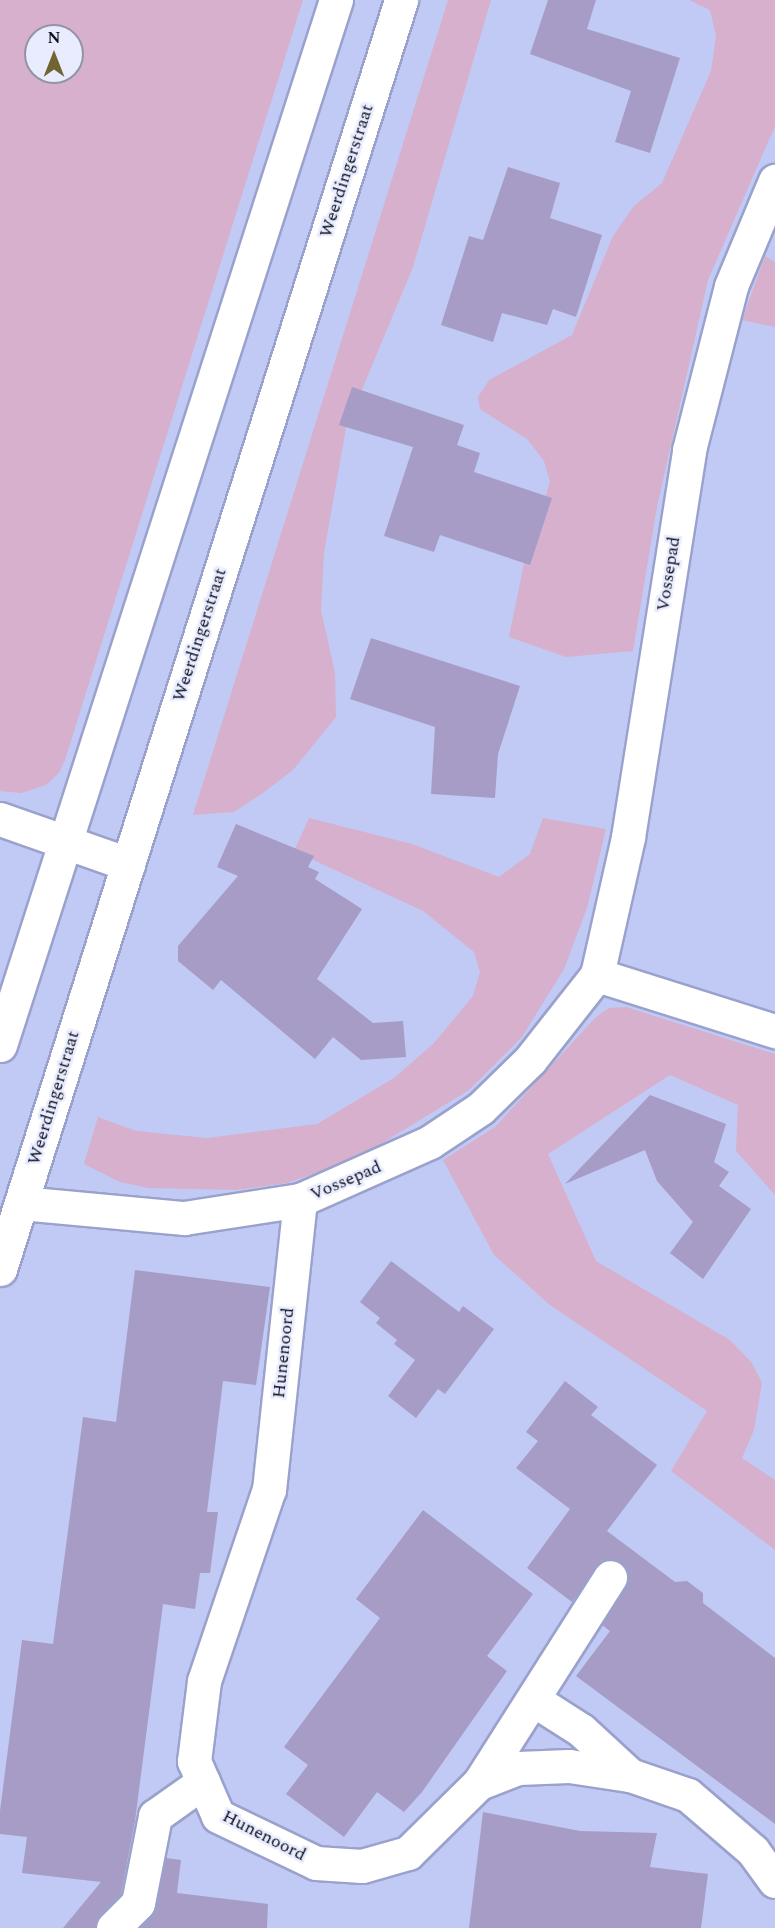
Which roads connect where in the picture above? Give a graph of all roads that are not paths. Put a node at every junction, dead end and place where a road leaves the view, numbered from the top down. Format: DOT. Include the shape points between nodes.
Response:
graph roads {
  1 [pos="336,0"];
  2 [pos="401,0"];
  3 [pos="775,181"];
  4 [pos="0,819"];
  5 [pos="65,838"];
  6 [pos="128,864"];
  7 [pos="597,975"];
  8 [pos="775,1031"];
  9 [pos="0,1045"];
  10 [pos="300,1200"];
  11 [pos="21,1203"];
  12 [pos="0,1269"];
  13 [pos="610,1577"];
  14 [pos="534,1700"];
  15 [pos="630,1775"];
  16 [pos="203,1782"];
  17 [pos="479,1783"];
  18 [pos="775,1881"];
  19 [pos="113,1928"];
  1 -- 5 [label="street"];
  2 -- 6 [label="street, Weerdingerstraat"];
  3 -- 7 [label="street, Vossepad" via="731,286 692,439 628,837"];
  4 -- 5 [label="street"];
  5 -- 6 [label="street"];
  5 -- 9 [label="street"];
  6 -- 11 [label="street, Weerdingerstraat"];
  7 -- 8 [label="street"];
  7 -- 10 [label="street, Vossepad" via="530,1060 480,1108 430,1142"];
  10 -- 11 [label="street, Vossepad" via="184,1218"];
  10 -- 16 [label="street, Hunenoord" via="269,1489 204,1681 194,1761"];
  11 -- 12 [label="street, Weerdingerstraat"];
  13 -- 14 [label="street"];
  14 -- 15 [label="street" via="581,1730"];
  14 -- 17 [label="street"];
  15 -- 17 [label="street, Hunenoord" via="569,1766 518,1768"];
  15 -- 18 [label="street, Hunenoord" via="688,1795 753,1851"];
  16 -- 17 [label="street, Hunenoord" via="218,1816 316,1863 362,1866 408,1853"];
  16 -- 19 [label="street" via="155,1816 138,1903"];
}
